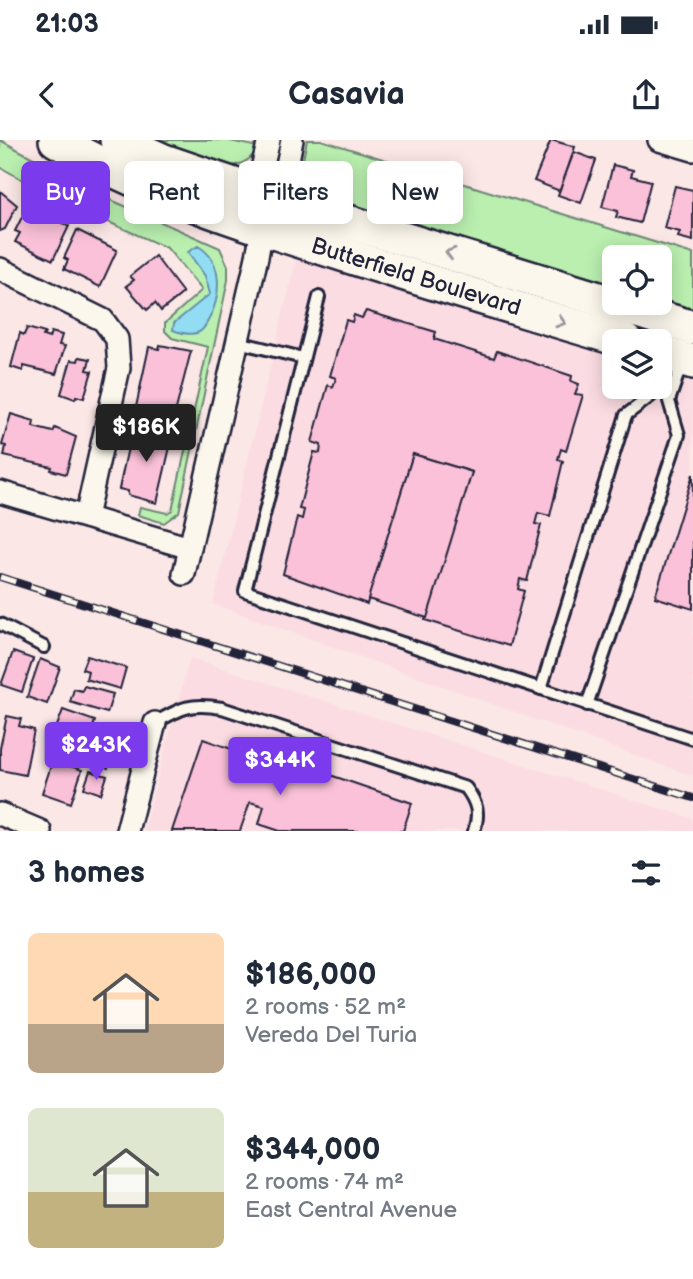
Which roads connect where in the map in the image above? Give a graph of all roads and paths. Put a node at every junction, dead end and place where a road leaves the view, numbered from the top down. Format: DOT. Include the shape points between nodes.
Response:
graph roads {
  1 [pos="56,140"];
  2 [pos="117,140"];
  3 [pos="269,140"];
  4 [pos="292,140"];
  5 [pos="665,141"];
  6 [pos="693,150"];
  7 [pos="269,161"];
  8 [pos="283,161"];
  9 [pos="238,187"];
  10 [pos="353,223"];
  11 [pos="263,224"];
  12 [pos="262,229"];
  13 [pos="0,269"];
  14 [pos="319,296"];
  15 [pos="693,328"];
  16 [pos="602,334"];
  17 [pos="238,342"];
  18 [pos="303,358"];
  19 [pos="643,399"];
  20 [pos="666,399"];
  21 [pos="669,401"];
  22 [pos="0,492"];
  23 [pos="86,517"];
  24 [pos="190,548"];
  25 [pos="184,574"];
  26 [pos="0,624"];
  27 [pos="44,647"];
  28 [pos="541,689"];
  29 [pos="587,705"];
  30 [pos="155,723"];
  31 [pos="693,739"];
  32 [pos="0,814"];
  33 [pos="40,831"];
  34 [pos="127,831"];
  35 [pos="474,831"];
  1 -- 12 [label="main road, Butterfield Boulevard" via="153,189"];
  2 -- 9 [label="main road, Butterfield Boulevard"];
  3 -- 7 [label="street"];
  4 -- 8 [label="street"];
  5 -- 6 [label="street"];
  15 -- 10 [label="main road, Butterfield Boulevard, one-way"];
  11 -- 12 [label="street"];
  12 -- 16 [label="main road, Butterfield Boulevard, one-way"];
  12 -- 17 [label="street"];
  13 -- 23 [label="street" via="103,320 117,339 119,368"];
  14 -- 18 [label="lane"];
  17 -- 18 [label="lane"];
  17 -- 24 [label="street"];
  18 -- 28 [label="lane" via="245,591"];
  19 -- 28 [label="lane" via="626,415"];
  20 -- 21 [label="lane"];
  21 -- 29 [label="lane" via="679,435"];
  22 -- 23 [label="street"];
  23 -- 24 [label="street"];
  24 -- 25 [label="street"];
  26 -- 27 [label="lane"];
  28 -- 29 [label="lane"];
  29 -- 31 [label="lane"];
  30 -- 34 [label="street"];
  30 -- 35 [label="lane" via="180,708 198,704 222,708 466,788 477,802"];
  32 -- 33 [label="street"];
}
